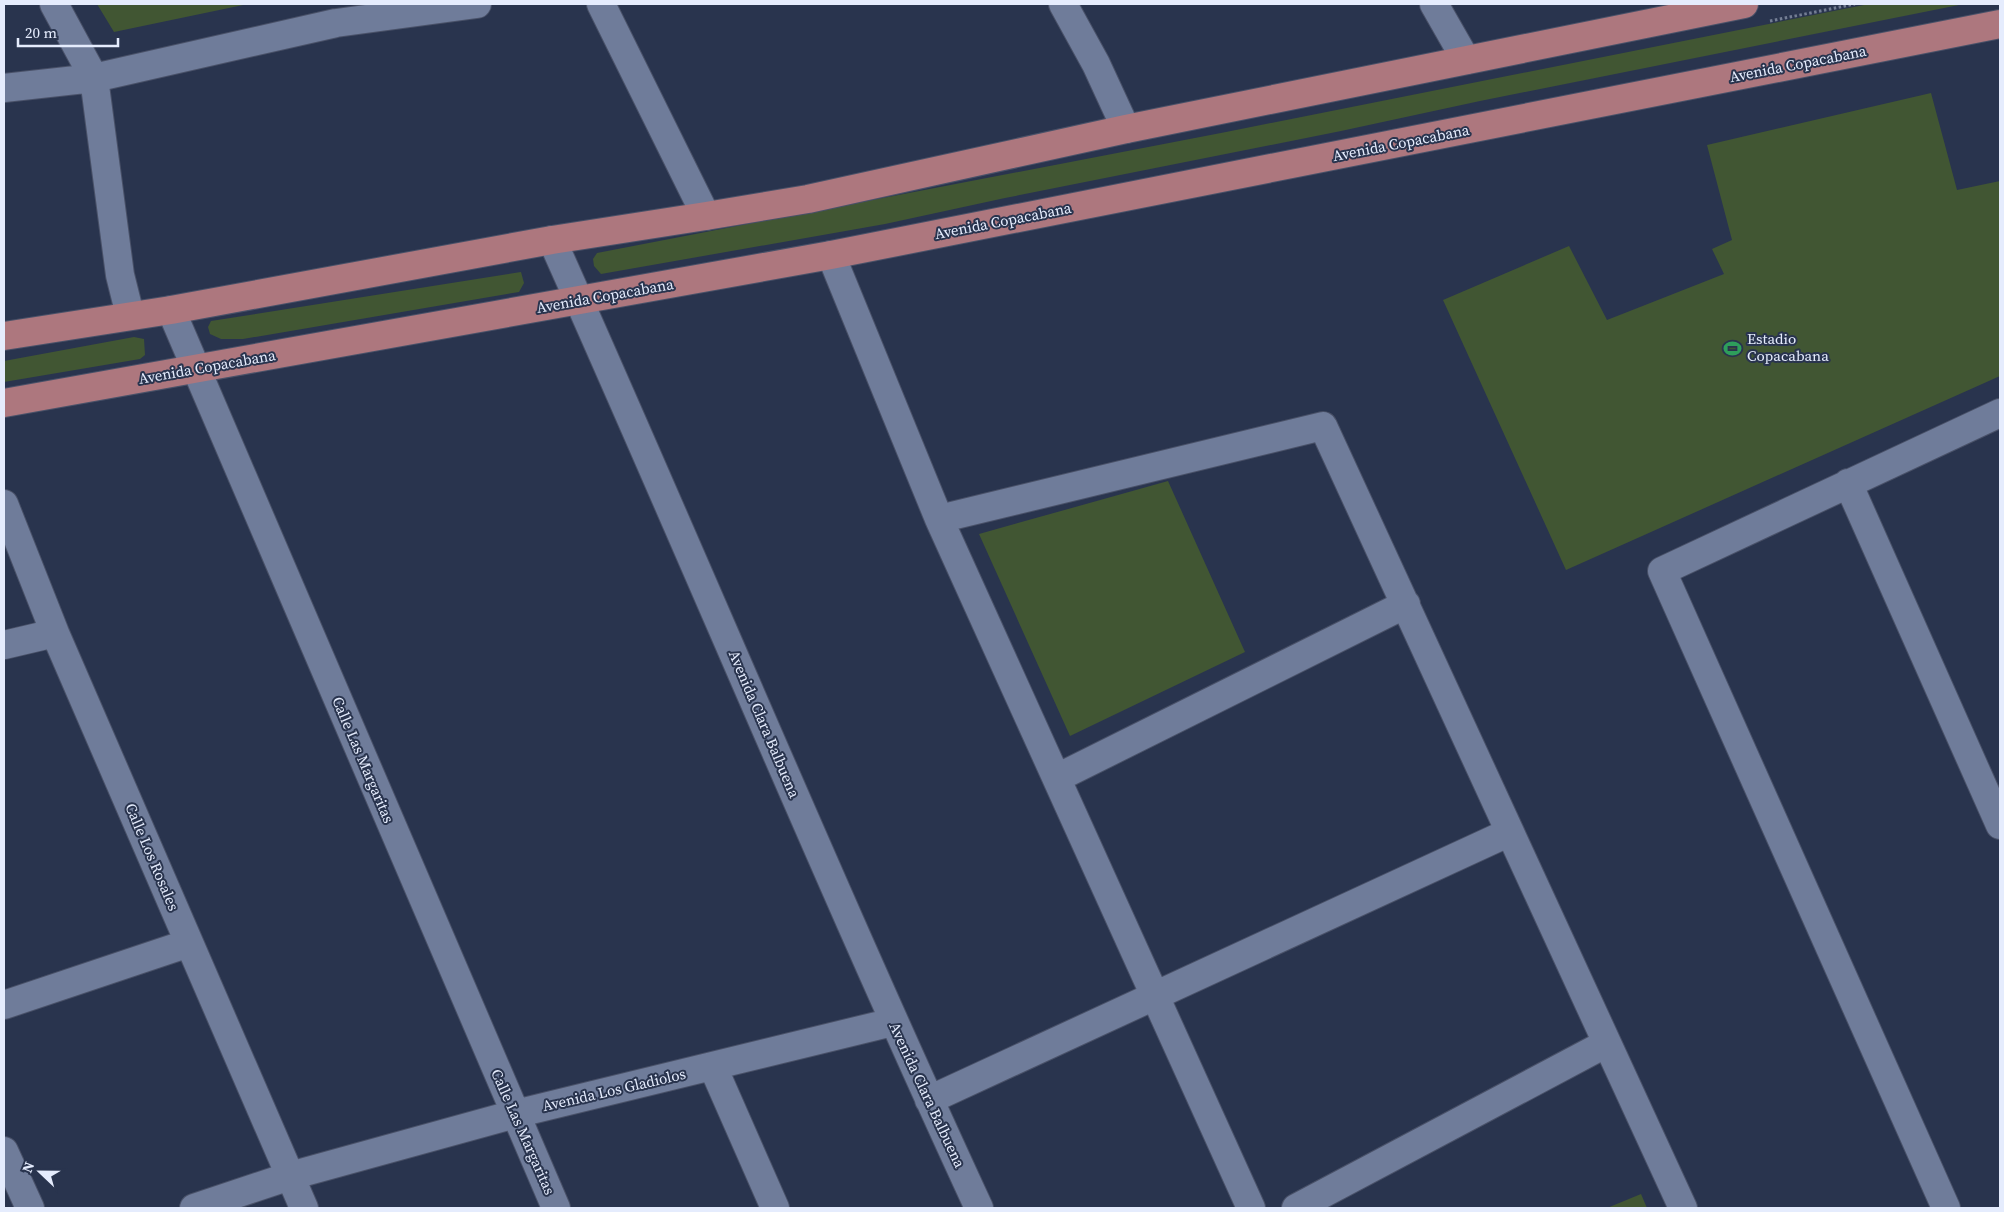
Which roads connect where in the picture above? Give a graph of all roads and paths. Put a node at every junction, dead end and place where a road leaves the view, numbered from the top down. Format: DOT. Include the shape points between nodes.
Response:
graph roads {
  1 [pos="54,4"];
  2 [pos="477,4"];
  3 [pos="601,4"];
  4 [pos="1063,4"];
  5 [pos="1434,4"];
  6 [pos="1744,4"];
  7 [pos="331,14"];
  8 [pos="2000,24"];
  9 [pos="1466,60"];
  10 [pos="94,78"];
  11 [pos="4,88"];
  12 [pos="1126,129"];
  13 [pos="706,216"];
  14 [pos="552,240"];
  15 [pos="831,256"];
  16 [pos="579,300"];
  17 [pos="171,310"];
  18 [pos="130,315"];
  19 [pos="4,336"];
  20 [pos="196,369"];
  21 [pos="4,404"];
  22 [pos="2000,413"];
  23 [pos="1848,483"];
  24 [pos="4,504"];
  25 [pos="939,519"];
  26 [pos="1406,604"];
  27 [pos="55,633"];
  28 [pos="4,645"];
  29 [pos="1057,778"];
  30 [pos="2000,825"];
  31 [pos="1510,832"];
  32 [pos="189,942"];
  33 [pos="1155,996"];
  34 [pos="4,1005"];
  35 [pos="893,1022"];
  36 [pos="1608,1044"];
  37 [pos="712,1067"];
  38 [pos="929,1100"];
  39 [pos="514,1114"];
  40 [pos="4,1151"];
  41 [pos="290,1176"];
  42 [pos="30,1208"];
  43 [pos="194,1208"];
  44 [pos="304,1208"];
  45 [pos="556,1208"];
  46 [pos="775,1208"];
  47 [pos="979,1208"];
  48 [pos="1251,1208"];
  49 [pos="1296,1208"];
  50 [pos="1683,1208"];
  51 [pos="1946,1208"];
  1 -- 10 [label="street"];
  2 -- 7 [label="street"];
  3 -- 13 [label="street"];
  4 -- 12 [label="street"];
  5 -- 9 [label="street"];
  6 -- 9 [label="main road"];
  7 -- 10 [label="street"];
  8 -- 15 [label="main road, Avenida Copacabana"];
  9 -- 12 [label="main road"];
  10 -- 11 [label="street"];
  10 -- 18 [label="street" via="120,275"];
  12 -- 13 [label="main road" via="808,199"];
  13 -- 14 [label="main road"];
  14 -- 16 [label="street, Avenida Clara Balbuena"];
  14 -- 17 [label="main road"];
  15 -- 16 [label="main road, Avenida Copacabana"];
  15 -- 25 [label="street"];
  16 -- 20 [label="main road, Avenida Copacabana"];
  16 -- 35 [label="street, Avenida Clara Balbuena"];
  17 -- 18 [label="main road"];
  17 -- 20 [label="street, Calle Las Margaritas"];
  18 -- 19 [label="main road"];
  20 -- 21 [label="main road, Avenida Copacabana"];
  20 -- 39 [label="street, Calle Las Margaritas"];
  22 -- 23 [label="street"];
  23 -- 30 [label="street"];
  23 -- 51 [label="street" via="1662,570"];
  24 -- 27 [label="street, Calle Los Rosales"];
  25 -- 26 [label="street" via="1323,426"];
  25 -- 29 [label="street"];
  26 -- 29 [label="street"];
  26 -- 31 [label="street"];
  27 -- 28 [label="street"];
  27 -- 32 [label="street, Calle Los Rosales"];
  29 -- 33 [label="street"];
  31 -- 33 [label="street"];
  31 -- 36 [label="street"];
  32 -- 34 [label="street"];
  32 -- 41 [label="street, Calle Los Rosales"];
  33 -- 38 [label="street"];
  33 -- 48 [label="street"];
  35 -- 37 [label="street, Avenida Los Gladiolos"];
  35 -- 38 [label="street, Avenida Clara Balbuena"];
  36 -- 49 [label="street"];
  36 -- 50 [label="street"];
  37 -- 39 [label="street, Avenida Los Gladiolos"];
  37 -- 46 [label="street"];
  38 -- 47 [label="street, Avenida Clara Balbuena"];
  39 -- 41 [label="street, Avenida Los Gladiolos"];
  39 -- 45 [label="street, Calle Las Margaritas"];
  40 -- 42 [label="street"];
  41 -- 43 [label="street, Avenida Los Gladiolos"];
  41 -- 44 [label="street, Calle Los Rosales"];
}
